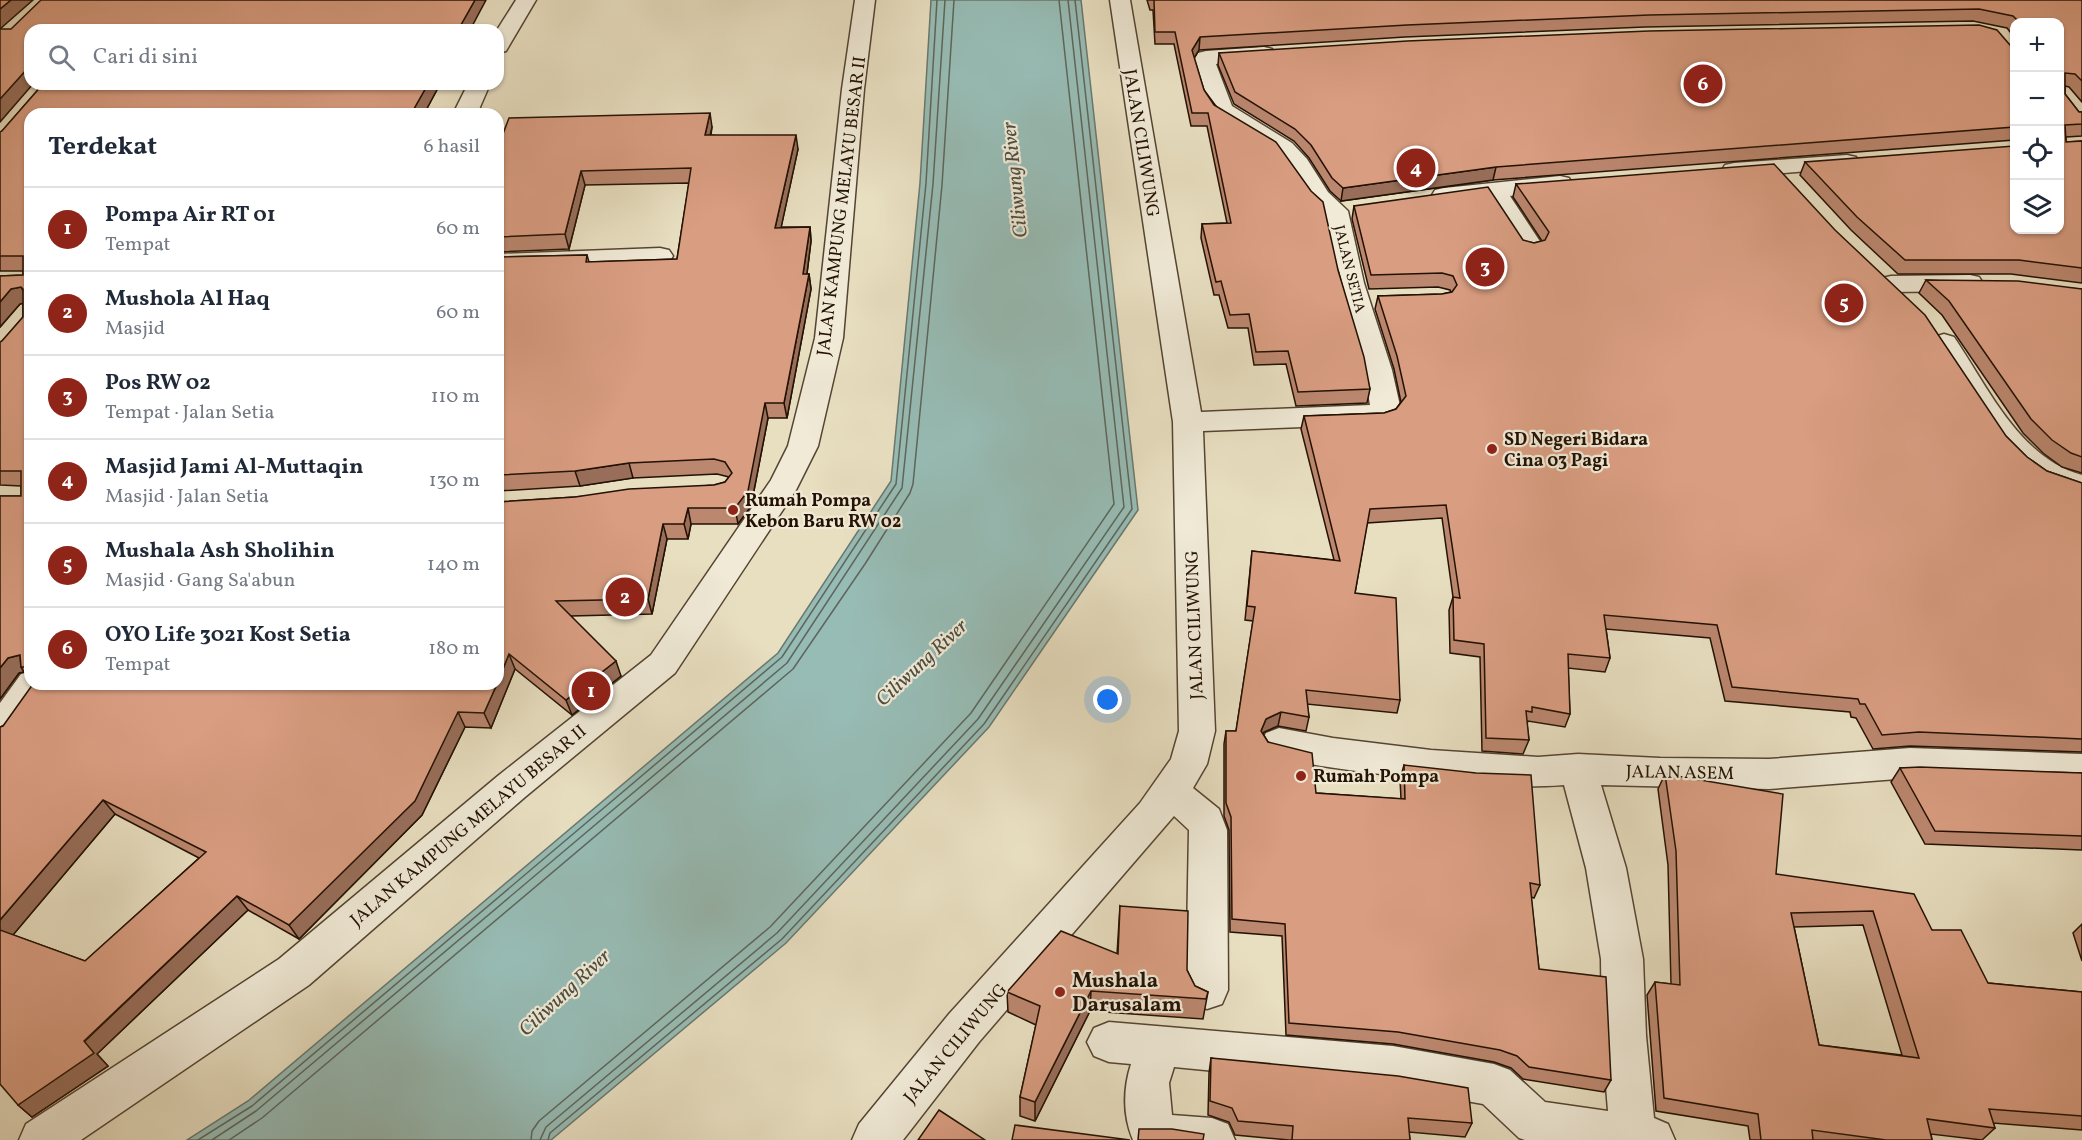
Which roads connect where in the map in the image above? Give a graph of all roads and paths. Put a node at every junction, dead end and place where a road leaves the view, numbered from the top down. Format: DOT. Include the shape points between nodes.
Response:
graph roads {
  1 [pos="526,0"];
  2 [pos="865,0"];
  3 [pos="1120,0"];
  4 [pos="504,32"];
  5 [pos="1282,53"];
  6 [pos="476,90"];
  7 [pos="468,108"];
  8 [pos="1871,160"];
  9 [pos="1776,167"];
  10 [pos="1717,171"];
  11 [pos="1580,181"];
  12 [pos="1493,189"];
  13 [pos="1800,193"];
  14 [pos="1425,198"];
  15 [pos="1530,246"];
  16 [pos="660,256"];
  17 [pos="504,262"];
  18 [pos="2000,285"];
  19 [pos="1188,422"];
  20 [pos="2082,486"];
  21 [pos="30,690"];
  22 [pos="0,730"];
  23 [pos="1279,743"];
  24 [pos="1578,769"];
  25 [pos="2082,769"];
  26 [pos="1170,791"];
  27 [pos="1207,990"];
  28 [pos="1109,1042"];
  29 [pos="1160,1045"];
  30 [pos="1536,1131"];
  31 [pos="1643,1138"];
  32 [pos="42,1140"];
  33 [pos="875,1140"];
  34 [pos="1212,1140"];
  1 -- 4 [label="street"];
  2 -- 32 [label="street, JALAN KAMPUNG MELAYU BESAR II" via="829,338 803,446 784,483 663,664 512,786 294,972"];
  3 -- 19 [label="street, JALAN CILIWUNG"];
  5 -- 19 [label="street, JALAN SETIA" via="1209,56 1204,62 1218,105 1297,160 1322,203 1346,209 1368,298 1386,410 1381,414"];
  6 -- 7 [label="street"];
  8 -- 9 [label="street"];
  9 -- 10 [label="street"];
  9 -- 13 [label="street"];
  11 -- 12 [label="street"];
  12 -- 14 [label="street"];
  12 -- 15 [label="street"];
  16 -- 17 [label="street"];
  18 -- 20 [label="street" via="1882,276 1922,315 2010,441 2050,476"];
  19 -- 26 [label="street, JALAN CILIWUNG" via="1197,731 1188,764"];
  21 -- 22 [label="street"];
  23 -- 24 [label="street, JALAN ASEM" via="1431,765 1538,772"];
  24 -- 25 [label="street, JALAN ASEM" via="1768,774 1910,763"];
  24 -- 31 [label="street" via="1606,868 1622,959 1624,1036"];
  26 -- 27 [label="street" via="1205,820 1208,830"];
  26 -- 33 [label="street, JALAN CILIWUNG" via="1154,814 964,1028"];
  28 -- 29 [label="street"];
  29 -- 30 [label="street" via="1393,1067 1494,1085"];
  29 -- 34 [label="street" via="1147,1083 1150,1126 1160,1136"];
  30 -- 31 [label="street"];
}
